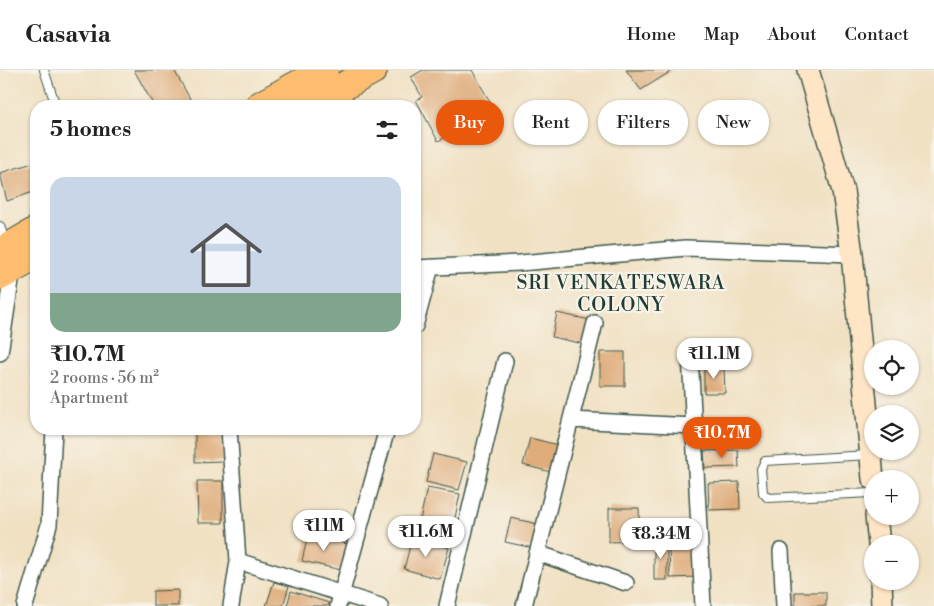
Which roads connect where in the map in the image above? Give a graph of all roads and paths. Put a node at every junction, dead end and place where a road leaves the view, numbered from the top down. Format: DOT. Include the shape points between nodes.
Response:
graph roads {
  1 [pos="44,70"];
  2 [pos="324,70"];
  3 [pos="373,70"];
  4 [pos="808,70"];
  5 [pos="54,100"];
  6 [pos="270,100"];
  7 [pos="319,100"];
  8 [pos="30,236"];
  9 [pos="9,254"];
  10 [pos="852,254"];
  11 [pos="431,267"];
  12 [pos="421,268"];
  13 [pos="421,304"];
  14 [pos="595,323"];
  15 [pos="0,353"];
  16 [pos="690,354"];
  17 [pos="505,361"];
  18 [pos="866,405"];
  19 [pos="570,420"];
  20 [pos="693,426"];
  21 [pos="54,435"];
  22 [pos="229,435"];
  23 [pos="385,435"];
  24 [pos="864,455"];
  25 [pos="864,493"];
  26 [pos="782,551"];
  27 [pos="538,553"];
  28 [pos="238,561"];
  29 [pos="626,584"];
  30 [pos="881,590"];
  31 [pos="340,600"];
  32 [pos="25,606"];
  33 [pos="231,606"];
  34 [pos="380,606"];
  35 [pos="447,606"];
  36 [pos="524,606"];
  37 [pos="703,606"];
  38 [pos="784,606"];
  39 [pos="882,606"];
  1 -- 5 [label="lane"];
  2 -- 6 [label="highway"];
  3 -- 7 [label="highway"];
  4 -- 10 [label="street" via="843,191"];
  8 -- 9 [label="highway"];
  9 -- 15 [label="street"];
  10 -- 11 [label="street" via="686,248 520,263"];
  10 -- 18 [label="street"];
  11 -- 12 [label="street"];
  11 -- 13 [label="street"];
  14 -- 19 [label="street"];
  16 -- 20 [label="street"];
  17 -- 35 [label="street"];
  19 -- 20 [label="street"];
  19 -- 27 [label="street"];
  20 -- 37 [label="street"];
  21 -- 32 [label="street" via="49,525"];
  22 -- 28 [label="street"];
  23 -- 31 [label="street"];
  24 -- 25 [label="lane" via="764,461 761,469 762,492 768,498"];
  26 -- 38 [label="street"];
  27 -- 29 [label="street"];
  27 -- 36 [label="street"];
  28 -- 31 [label="street"];
  28 -- 33 [label="street"];
  30 -- 39 [label="street"];
  31 -- 34 [label="street"];
}
